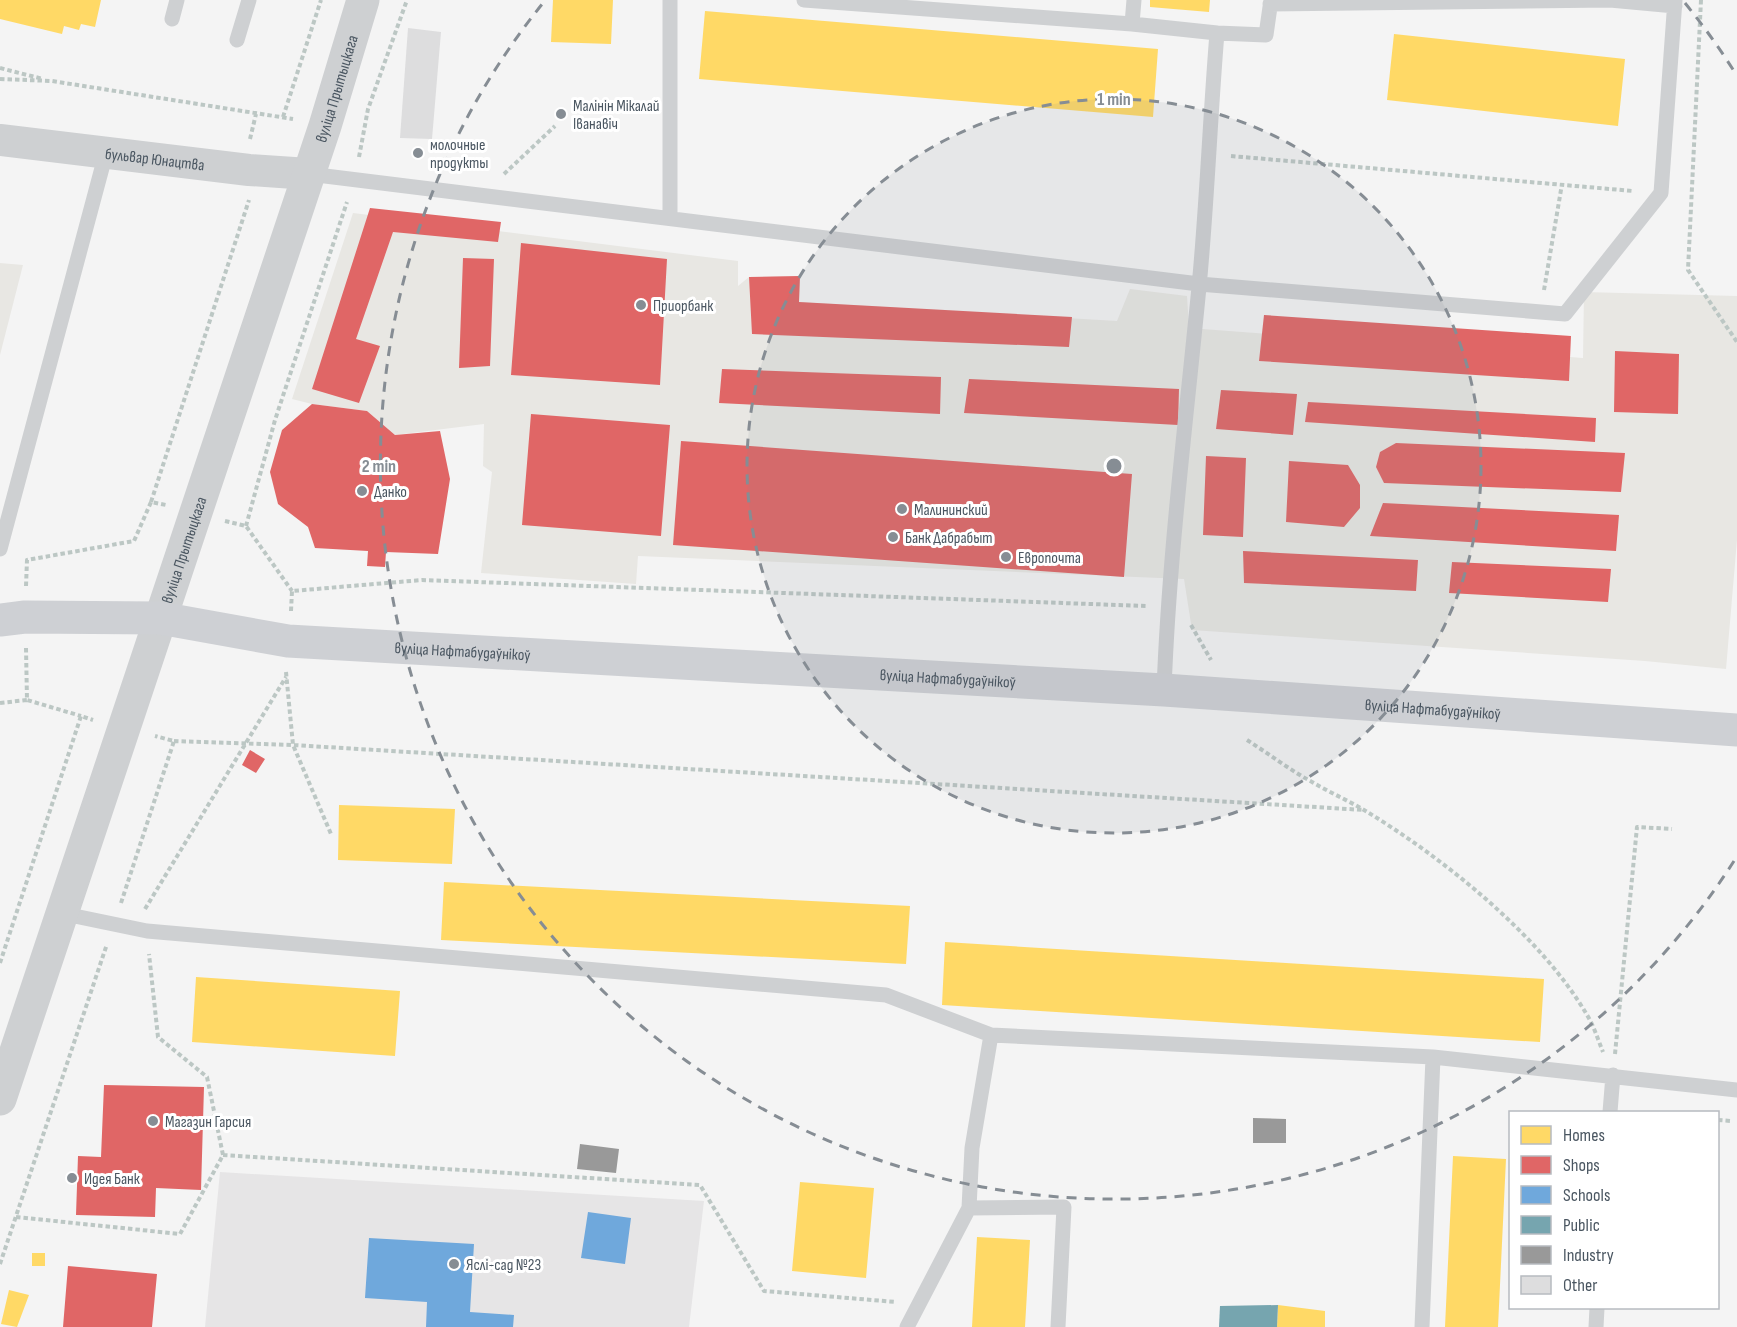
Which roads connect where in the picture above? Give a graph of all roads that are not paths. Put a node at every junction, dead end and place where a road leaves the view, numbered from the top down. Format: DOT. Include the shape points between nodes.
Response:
graph roads {
  1 [pos="177,0"];
  2 [pos="249,0"];
  3 [pos="363,0"];
  4 [pos="670,0"];
  5 [pos="804,0"];
  6 [pos="1134,0"];
  7 [pos="1270,2"];
  8 [pos="1675,3"];
  9 [pos="172,19"];
  10 [pos="1132,24"];
  11 [pos="1217,33"];
  12 [pos="237,40"];
  13 [pos="0,140"];
  14 [pos="106,153"];
  15 [pos="309,174"];
  16 [pos="670,218"];
  17 [pos="1199,284"];
  18 [pos="0,549"];
  19 [pos="13,618"];
  20 [pos="160,618"];
  21 [pos="1164,690"];
  22 [pos="1737,730"];
  23 [pos="60,914"];
  24 [pos="991,1035"];
  25 [pos="7,1051"];
  26 [pos="1432,1057"];
  27 [pos="1612,1075"];
  28 [pos="1737,1090"];
  29 [pos="0,1099"];
  30 [pos="1610,1111"];
  31 [pos="969,1208"];
  32 [pos="1597,1309"];
  33 [pos="907,1327"];
  34 [pos="1058,1327"];
  35 [pos="1422,1327"];
  36 [pos="1596,1327"];
  1 -- 9 [label="lane"];
  2 -- 12 [label="lane"];
  3 -- 15 [label="street, вуліца Прытыцкага"];
  4 -- 16 [label="lane"];
  5 -- 10 [label="lane"];
  6 -- 10 [label="lane"];
  7 -- 8 [label="lane"];
  7 -- 11 [label="lane" via="1266,35"];
  8 -- 17 [label="lane" via="1661,193 1565,314"];
  10 -- 11 [label="lane"];
  11 -- 17 [label="lane"];
  13 -- 14 [label="street, бульвар Юнацтва"];
  14 -- 15 [label="street, бульвар Юнацтва"];
  14 -- 18 [label="lane"];
  15 -- 16 [label="lane"];
  15 -- 20 [label="street, вуліца Прытыцкага"];
  16 -- 17 [label="lane"];
  17 -- 21 [label="lane" via="1167,606"];
  19 -- 20 [label="main road"];
  20 -- 21 [label="main road, вуліца Нафтабудаўнікоў" via="288,641"];
  20 -- 23 [label="street, вуліца Прытыцкага"];
  21 -- 22 [label="main road, вуліца Нафтабудаўнікоў"];
  23 -- 24 [label="lane" via="139,931 886,995"];
  23 -- 25 [label="street, вуліца Прытыцкага"];
  24 -- 26 [label="lane"];
  24 -- 31 [label="lane" via="972,1148"];
  25 -- 29 [label="street, вуліца Прытыцкага"];
  26 -- 27 [label="lane"];
  26 -- 35 [label="lane"];
  27 -- 28 [label="lane"];
  27 -- 30 [label="lane"];
  31 -- 33 [label="lane"];
  31 -- 34 [label="lane" via="1064,1207"];
  32 -- 36 [label="lane"];
}
